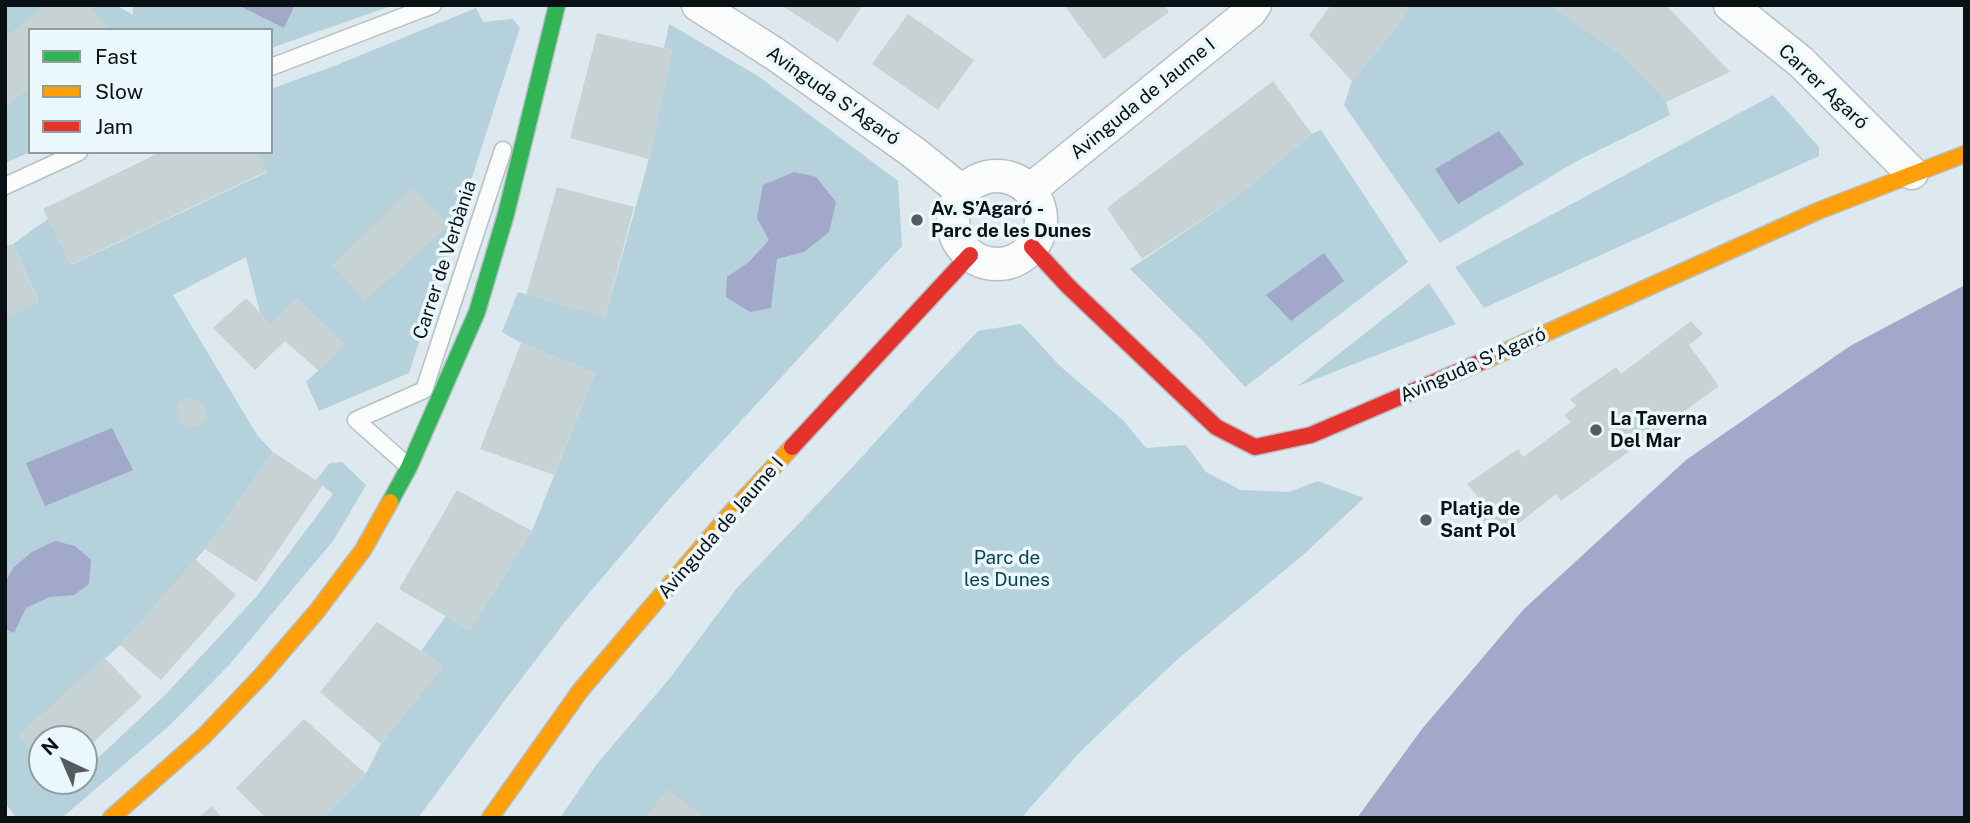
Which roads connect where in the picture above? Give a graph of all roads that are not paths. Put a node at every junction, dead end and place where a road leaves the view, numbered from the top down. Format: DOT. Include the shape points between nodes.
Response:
graph roads {
  1 [pos="433,5"];
  2 [pos="551,5"];
  3 [pos="557,5"];
  4 [pos="698,5"];
  5 [pos="1255,5"];
  6 [pos="1730,5"];
  7 [pos="273,66"];
  8 [pos="75,154"];
  9 [pos="1965,154"];
  10 [pos="1912,173"];
  11 [pos="5,186"];
  12 [pos="1030,190"];
  13 [pos="964,193"];
  14 [pos="1032,247"];
  15 [pos="970,255"];
  16 [pos="409,467"];
  17 [pos="111,818"];
  18 [pos="490,818"];
  1 -- 7 [label="lane"];
  2 -- 16 [label="lane, Carrer de Verbània" via="424,390 356,420"];
  3 -- 16 [label="street" via="477,312"];
  4 -- 13 [label="street, Avinguda S'Agaró" via="775,54"];
  5 -- 12 [label="street, Avinguda de Jaume I"];
  6 -- 10 [label="street, Carrer Agaró" via="1801,62"];
  8 -- 11 [label="lane"];
  9 -- 10 [label="street, Avinguda S'Agaró"];
  10 -- 14 [label="street, Avinguda S'Agaró" via="1323,430 1255,447 1216,428"];
  12 -- 13 [label="street" via="1014,179 996,176 978,181"];
  12 -- 14 [label="street" via="1037,200 1041,224"];
  13 -- 15 [label="street" via="954,225"];
  14 -- 15 [label="street" via="1003,264"];
  15 -- 18 [label="street, Avinguda de Jaume I" via="729,515 580,691"];
  16 -- 17 [label="street" via="363,550 309,620 204,736"];
}
